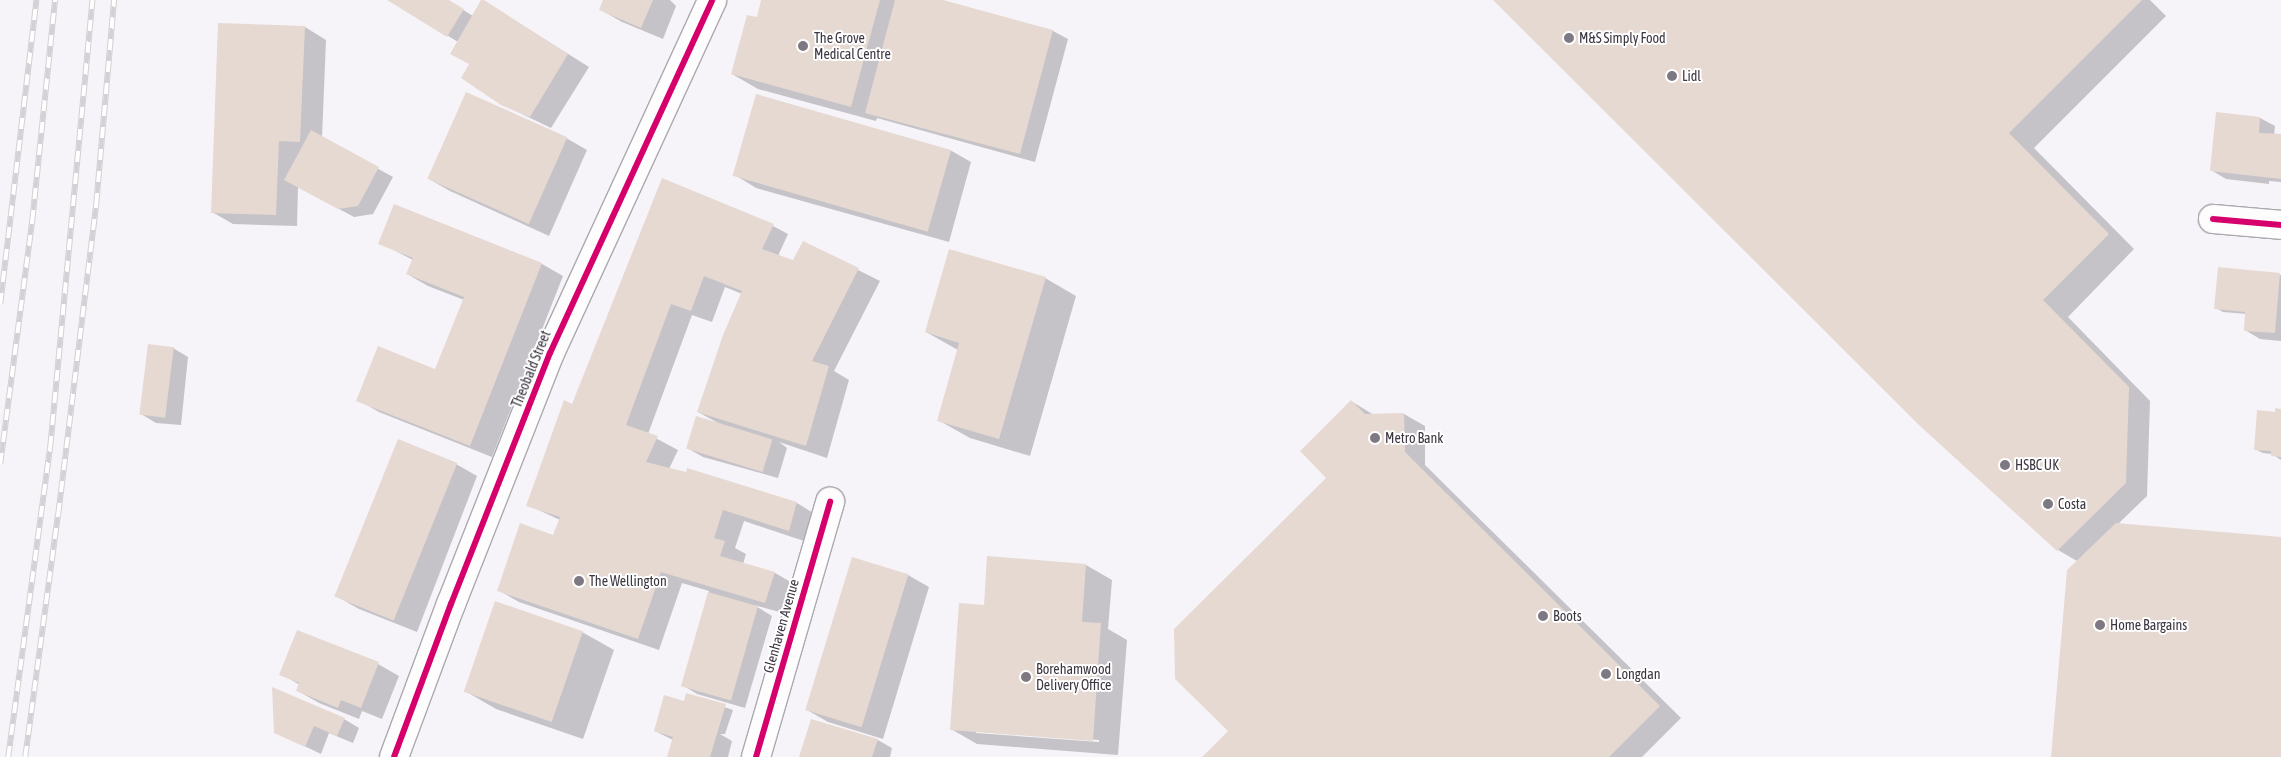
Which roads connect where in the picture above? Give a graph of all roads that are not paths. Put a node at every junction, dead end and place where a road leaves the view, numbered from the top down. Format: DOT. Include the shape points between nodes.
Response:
graph roads {
  1 [pos="712,0"];
  2 [pos="2214,219"];
  3 [pos="2281,225"];
  4 [pos="830,502"];
  5 [pos="394,757"];
  6 [pos="756,757"];
  1 -- 5 [label="street, Theobald Street" via="550,353"];
  2 -- 3 [label="street"];
  4 -- 6 [label="street, Glenhaven Avenue"];
}
